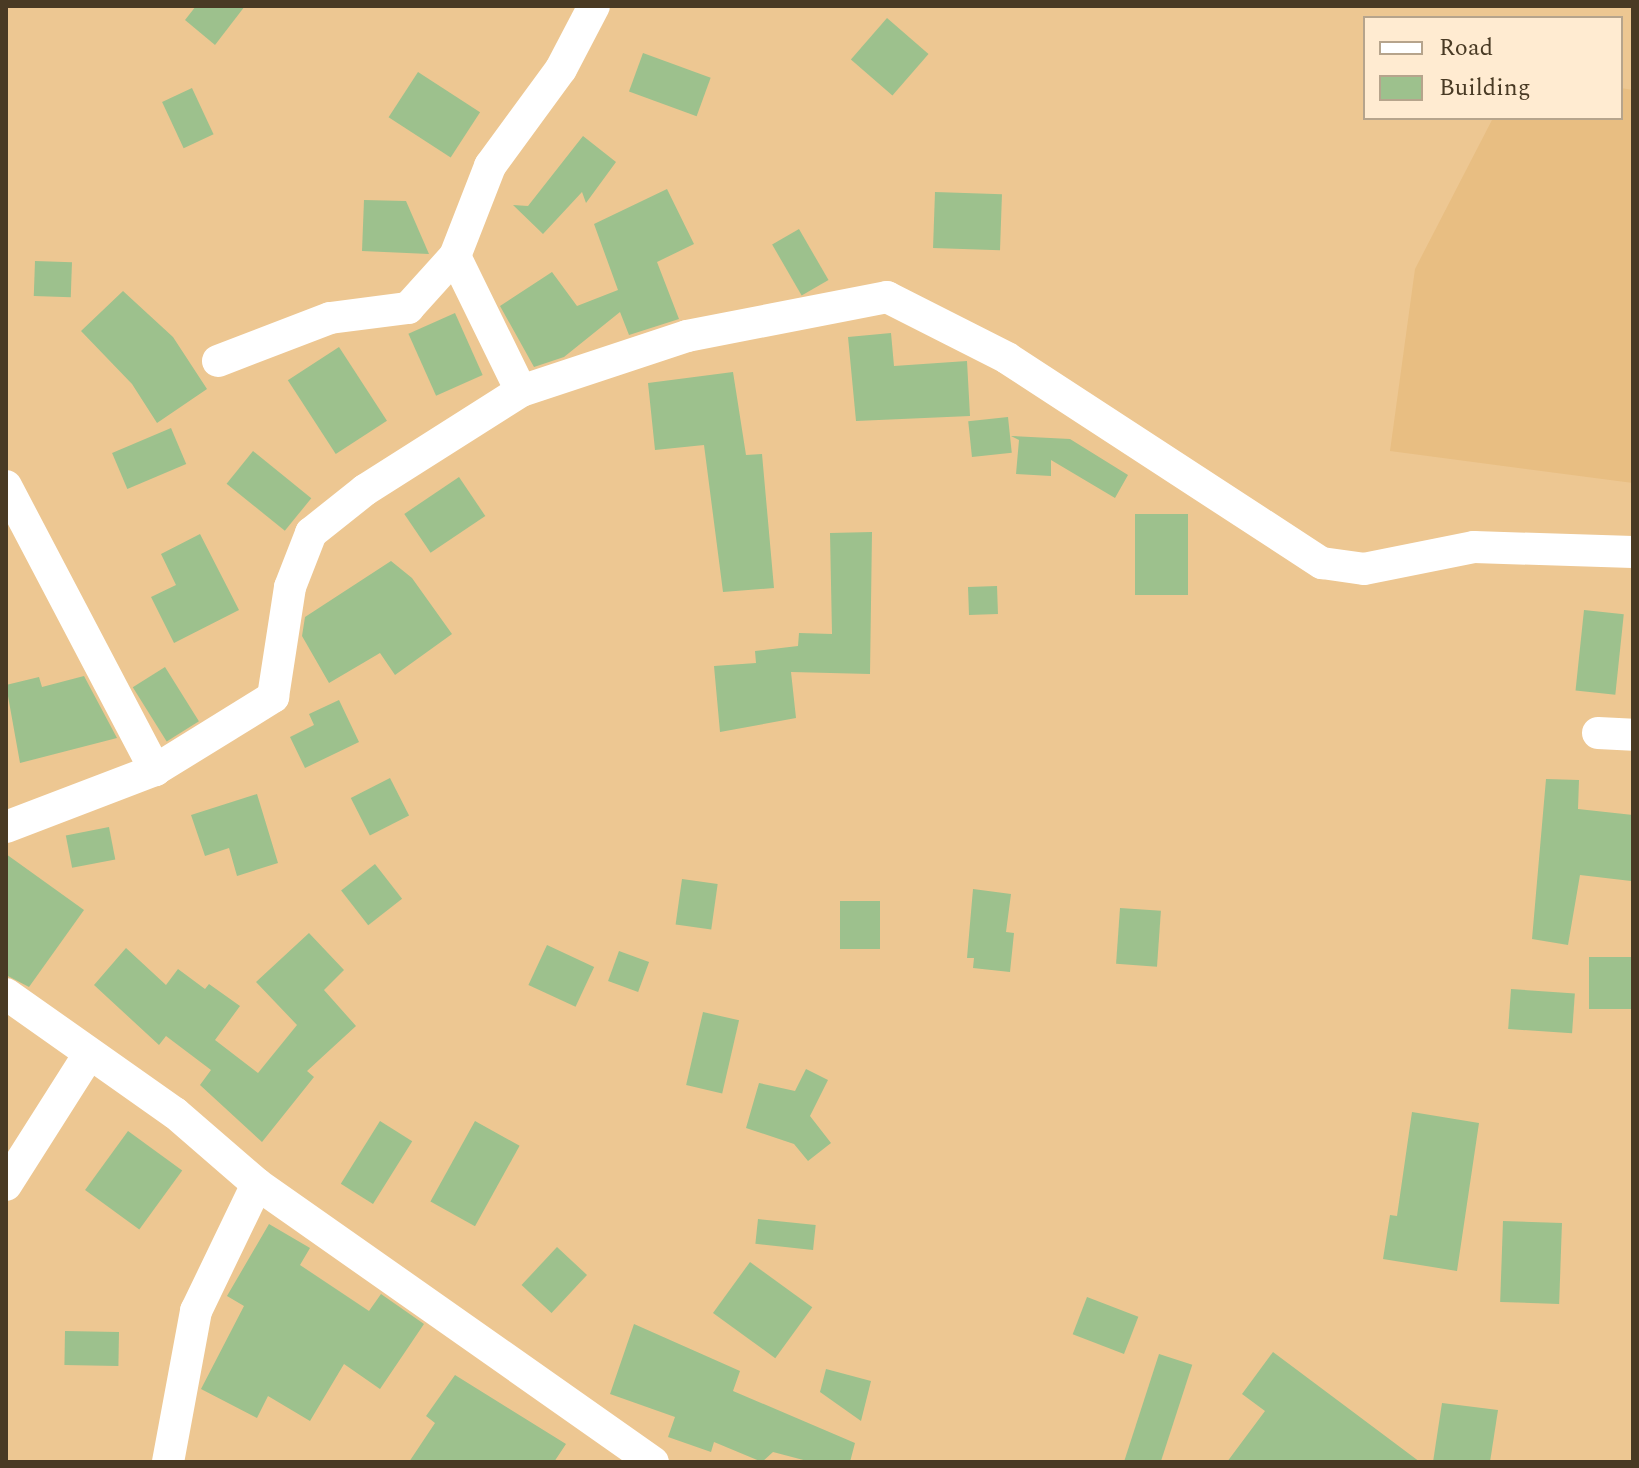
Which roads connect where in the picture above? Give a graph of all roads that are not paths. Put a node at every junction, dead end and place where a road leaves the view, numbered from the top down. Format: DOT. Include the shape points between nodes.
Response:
graph roads {
  1 [pos="594,6"];
  2 [pos="455,256"];
  3 [pos="218,361"];
  4 [pos="521,391"];
  5 [pos="6,486"];
  6 [pos="1633,552"];
  7 [pos="1598,733"];
  8 [pos="1633,735"];
  9 [pos="155,770"];
  10 [pos="6,827"];
  11 [pos="6,994"];
  12 [pos="89,1054"];
  13 [pos="257,1184"];
  14 [pos="6,1185"];
  15 [pos="168,1462"];
  16 [pos="653,1462"];
  1 -- 2 [label="street" via="561,69 490,166"];
  2 -- 3 [label="street" via="408,308 330,318"];
  2 -- 4 [label="street"];
  4 -- 6 [label="street" via="687,336 887,297 1007,358 1322,563 1364,569 1474,547"];
  4 -- 9 [label="street" via="365,490 311,533 290,587 273,697"];
  5 -- 9 [label="street"];
  7 -- 8 [label="street"];
  9 -- 10 [label="street"];
  11 -- 12 [label="street"];
  12 -- 13 [label="street" via="175,1113"];
  12 -- 14 [label="street"];
  13 -- 15 [label="street" via="196,1311"];
  13 -- 16 [label="street"];
}
